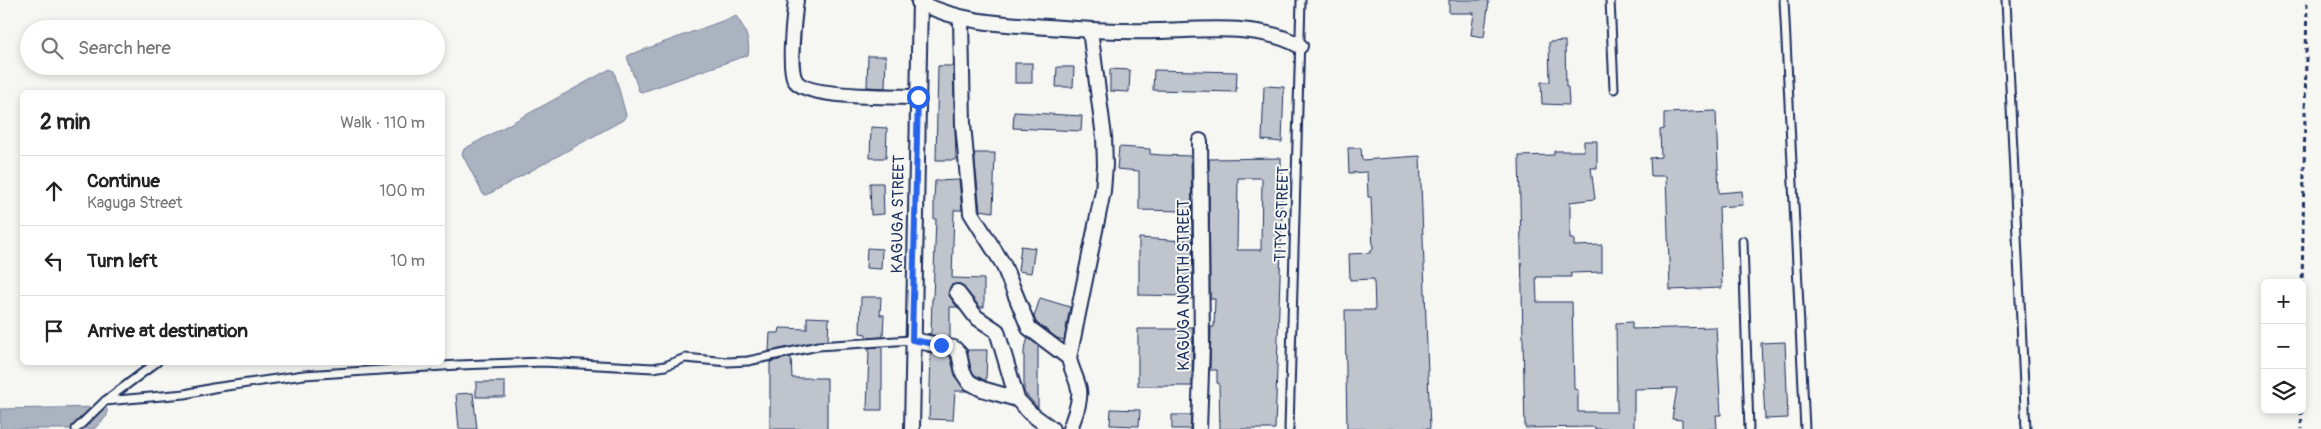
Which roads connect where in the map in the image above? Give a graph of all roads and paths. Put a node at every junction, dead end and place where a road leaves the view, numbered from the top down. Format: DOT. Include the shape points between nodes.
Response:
graph roads {
  1 [pos="796,0"];
  2 [pos="1301,0"];
  3 [pos="1610,0"];
  4 [pos="1784,0"];
  5 [pos="2006,0"];
  6 [pos="2307,0"];
  7 [pos="920,1"];
  8 [pos="961,19"];
  9 [pos="1090,30"];
  10 [pos="1300,46"];
  11 [pos="1614,89"];
  12 [pos="918,97"];
  13 [pos="1200,141"];
  14 [pos="1743,241"];
  15 [pos="2302,279"];
  16 [pos="957,292"];
  17 [pos="912,340"];
  18 [pos="1069,358"];
  19 [pos="153,365"];
  20 [pos="1017,399"];
  21 [pos="105,401"];
  22 [pos="2302,414"];
  23 [pos="76,429"];
  24 [pos="912,429"];
  25 [pos="1052,429"];
  26 [pos="1070,429"];
  27 [pos="1199,429"];
  28 [pos="1288,429"];
  29 [pos="1749,429"];
  30 [pos="1805,429"];
  31 [pos="2026,429"];
  32 [pos="2302,429"];
  1 -- 12 [label="street" via="792,48 794,79 801,88 846,95"];
  2 -- 10 [label="lane, TITYE STREET"];
  3 -- 11 [label="lane"];
  4 -- 30 [label="lane"];
  5 -- 31 [label="lane"];
  6 -- 15 [label="path"];
  7 -- 8 [label="street" via="938,12"];
  7 -- 12 [label="street, KAGUGA STREET"];
  8 -- 9 [label="street"];
  8 -- 18 [label="street" via="963,124 971,213 1003,264 1029,328"];
  9 -- 10 [label="street" via="1258,32 1287,39"];
  9 -- 18 [label="street" via="1105,166 1103,191"];
  10 -- 28 [label="lane, TITYE STREET"];
  12 -- 17 [label="street, KAGUGA STREET"];
  13 -- 27 [label="street, KAGUGA NORTH STREET" via="1202,344"];
  14 -- 29 [label="lane"];
  16 -- 20 [label="street" via="976,317 997,331"];
  17 -- 20 [label="street" via="954,348 959,353 963,373 969,382"];
  17 -- 21 [label="lane" via="818,346 748,361 685,358 653,368 543,362 304,375 185,394"];
  17 -- 24 [label="street, KAGUGA STREET"];
  18 -- 26 [label="street" via="1079,388"];
  19 -- 21 [label="lane"];
  20 -- 25 [label="street"];
  21 -- 23 [label="lane"];
  22 -- 32 [label="path"];
}
